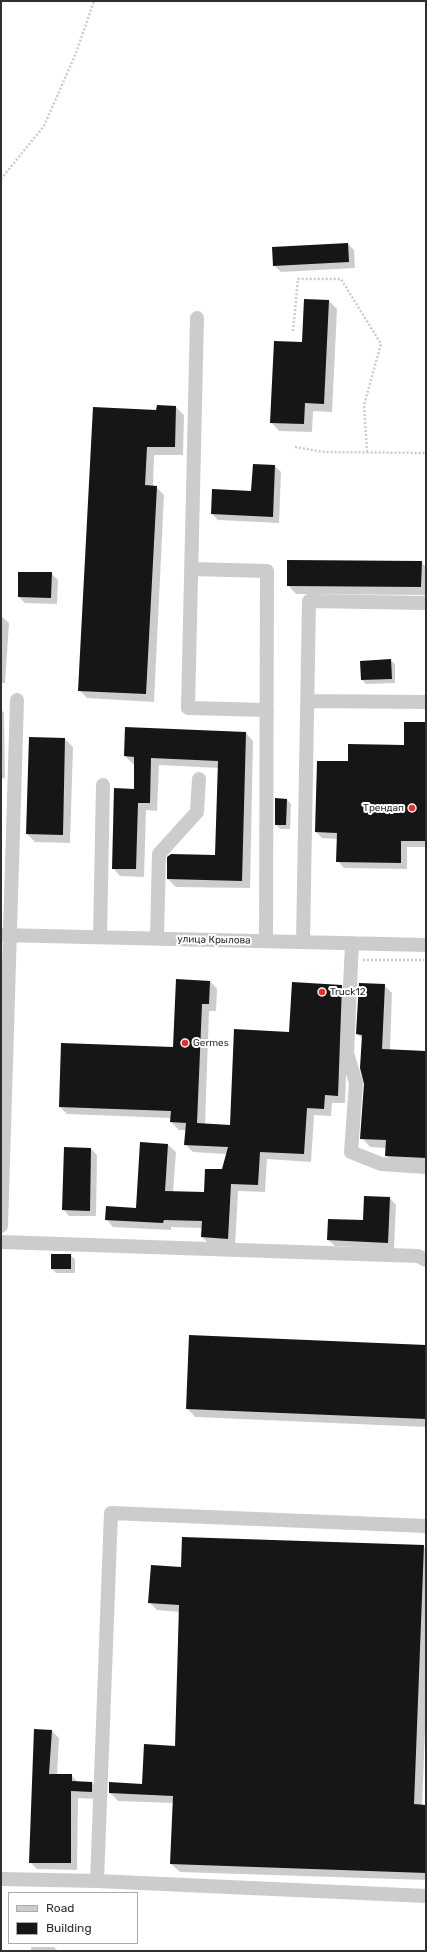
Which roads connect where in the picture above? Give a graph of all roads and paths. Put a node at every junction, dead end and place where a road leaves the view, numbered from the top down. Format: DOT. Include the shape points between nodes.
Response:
graph roads {
  1 [pos="94,1"];
  2 [pos="1,179"];
  3 [pos="197,318"];
  4 [pos="293,331"];
  5 [pos="295,447"];
  6 [pos="367,452"];
  7 [pos="426,453"];
  8 [pos="191,569"];
  9 [pos="426,603"];
  10 [pos="17,700"];
  11 [pos="307,702"];
  12 [pos="426,702"];
  13 [pos="267,710"];
  14 [pos="199,779"];
  15 [pos="103,785"];
  16 [pos="6,935"];
  17 [pos="100,937"];
  18 [pos="157,938"];
  19 [pos="266,941"];
  20 [pos="303,942"];
  21 [pos="352,943"];
  22 [pos="426,945"];
  23 [pos="351,960"];
  24 [pos="426,960"];
  25 [pos="426,1166"];
  26 [pos="1,1226"];
  27 [pos="1,1242"];
  28 [pos="426,1260"];
  29 [pos="426,1526"];
  30 [pos="1,1879"];
  31 [pos="97,1881"];
  32 [pos="426,1896"];
  1 -- 2 [label="path" via="76,52 44,126"];
  3 -- 8 [label="street"];
  4 -- 6 [label="path" via="298,279 341,279 381,344 364,405"];
  5 -- 6 [label="path" via="324,452"];
  6 -- 7 [label="path"];
  8 -- 13 [label="street" via="267,571"];
  8 -- 13 [label="street" via="188,708"];
  9 -- 11 [label="street" via="309,601"];
  10 -- 16 [label="street"];
  11 -- 12 [label="street"];
  11 -- 20 [label="street"];
  13 -- 19 [label="street"];
  14 -- 18 [label="street" via="198,812 159,854"];
  15 -- 17 [label="street"];
  16 -- 17 [label="street, улица Крылова"];
  16 -- 26 [label="street"];
  17 -- 18 [label="street, улица Крылова"];
  18 -- 19 [label="street, улица Крылова"];
  19 -- 20 [label="street, улица Крылова"];
  20 -- 21 [label="street, улица Крылова"];
  21 -- 22 [label="street, улица Крылова"];
  21 -- 23 [label="street"];
  23 -- 24 [label="path"];
  23 -- 25 [label="street" via="347,1053 356,1083 351,1152 381,1164"];
  27 -- 28 [label="street" via="418,1256"];
  29 -- 31 [label="street" via="111,1513"];
  30 -- 31 [label="street"];
  31 -- 32 [label="street"];
}
